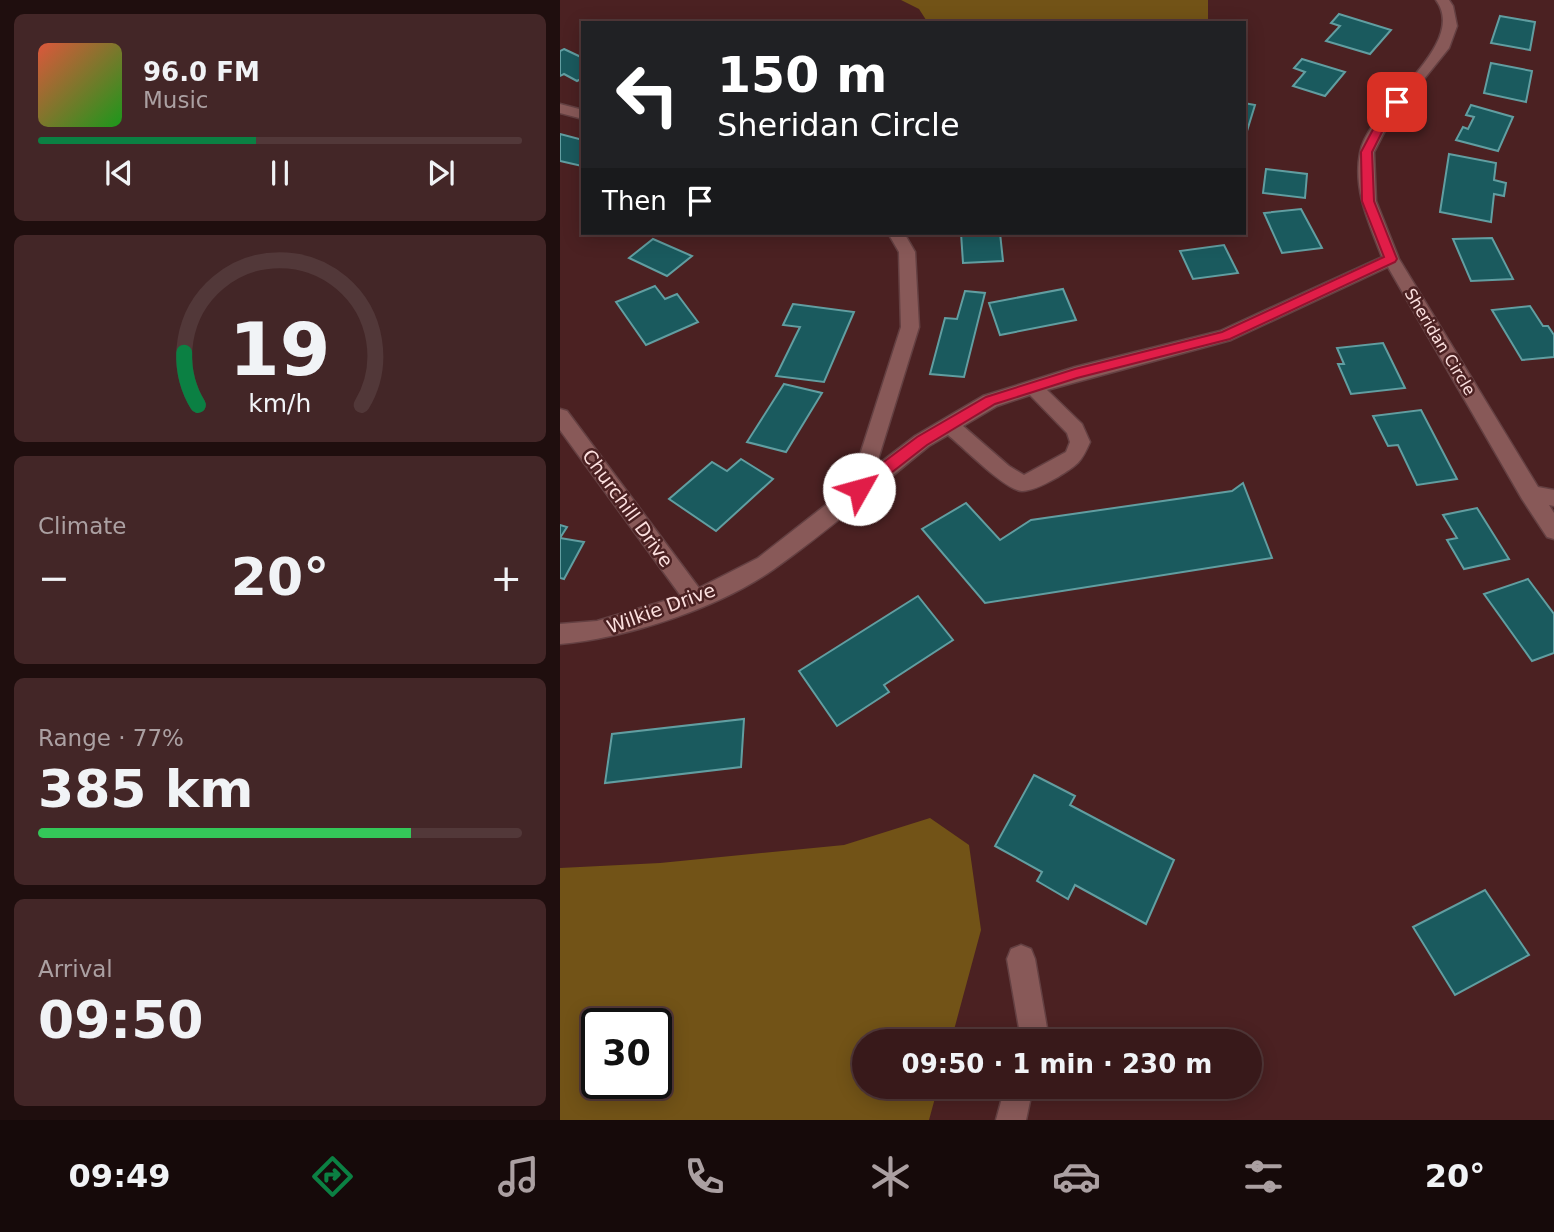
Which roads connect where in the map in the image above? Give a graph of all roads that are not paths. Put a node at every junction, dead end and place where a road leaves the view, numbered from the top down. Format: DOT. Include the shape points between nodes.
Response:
graph roads {
  1 [pos="1442,0"];
  2 [pos="560,108"];
  3 [pos="581,113"];
  4 [pos="897,235"];
  5 [pos="1391,259"];
  6 [pos="1034,388"];
  7 [pos="560,415"];
  8 [pos="950,425"];
  9 [pos="859,489"];
  10 [pos="1530,494"];
  11 [pos="1554,498"];
  12 [pos="1554,531"];
  13 [pos="696,600"];
  14 [pos="560,635"];
  15 [pos="1021,959"];
  16 [pos="1033,1029"];
  17 [pos="1016,1099"];
  18 [pos="1011,1120"];
  1 -- 5 [label="street, Sheridan Circle" via="1451,26 1442,48 1383,120 1367,152 1368,201"];
  2 -- 3 [label="street"];
  4 -- 9 [label="street" via="907,252 909,327"];
  5 -- 6 [label="street, Wilkie Drive" via="1225,335"];
  5 -- 10 [label="street, Sheridan Circle"];
  6 -- 8 [label="street, Wilkie Drive" via="990,401"];
  6 -- 8 [label="street" via="1075,429 1080,442 1074,457 1041,477 1022,483"];
  7 -- 13 [label="street, Churchill Drive"];
  8 -- 9 [label="street, Wilkie Drive"];
  9 -- 13 [label="street, Wilkie Drive" via="765,564"];
  10 -- 11 [label="street"];
  10 -- 12 [label="street, Sheridan Circle"];
  13 -- 14 [label="street, Wilkie Drive" via="597,631"];
  15 -- 16 [label="street"];
  17 -- 18 [label="street"];
}
